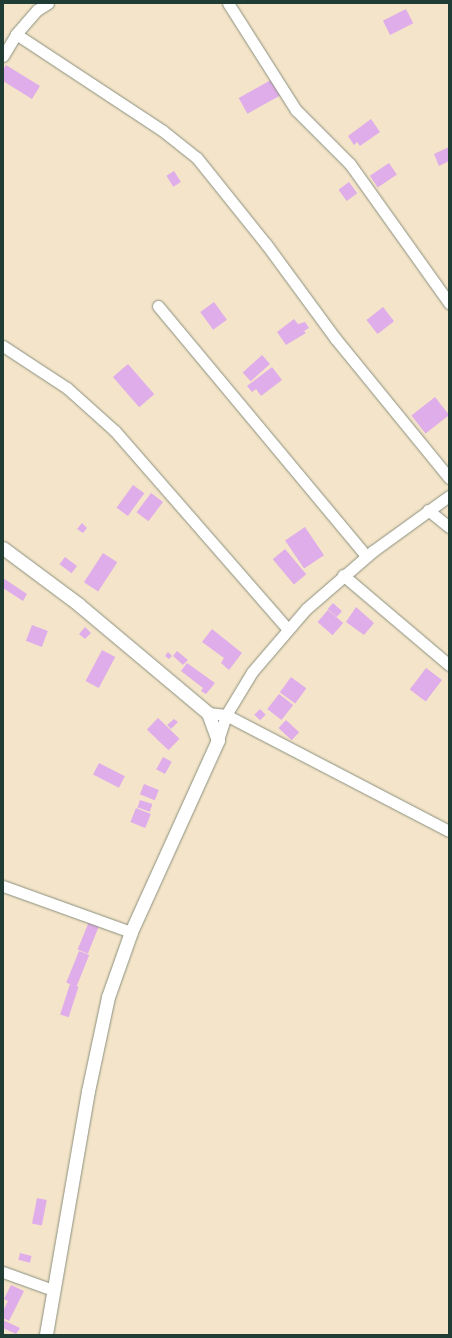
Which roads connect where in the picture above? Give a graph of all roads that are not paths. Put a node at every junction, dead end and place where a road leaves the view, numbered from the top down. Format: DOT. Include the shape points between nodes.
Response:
graph roads {
  1 [pos="48,3"];
  2 [pos="228,3"];
  3 [pos="16,34"];
  4 [pos="3,56"];
  5 [pos="449,303"];
  6 [pos="158,306"];
  7 [pos="3,346"];
  8 [pos="449,478"];
  9 [pos="449,496"];
  10 [pos="428,510"];
  11 [pos="449,527"];
  12 [pos="3,548"];
  13 [pos="366,556"];
  14 [pos="343,575"];
  15 [pos="288,629"];
  16 [pos="449,664"];
  17 [pos="208,713"];
  18 [pos="226,715"];
  19 [pos="218,740"];
  20 [pos="449,831"];
  21 [pos="3,886"];
  22 [pos="131,932"];
  23 [pos="3,1272"];
  24 [pos="54,1290"];
  25 [pos="46,1335"];
  1 -- 3 [label="street" via="37,10"];
  2 -- 5 [label="street" via="296,110 350,164"];
  3 -- 4 [label="street"];
  3 -- 8 [label="street" via="163,131 197,158 266,244 340,344"];
  6 -- 13 [label="street"];
  7 -- 15 [label="street" via="67,388 115,432"];
  9 -- 10 [label="street"];
  10 -- 11 [label="street"];
  10 -- 13 [label="street"];
  12 -- 17 [label="street" via="78,604"];
  13 -- 14 [label="street"];
  14 -- 15 [label="street"];
  14 -- 16 [label="street"];
  15 -- 18 [label="street" via="252,672"];
  17 -- 18 [label="street"];
  17 -- 19 [label="street"];
  18 -- 19 [label="street"];
  18 -- 20 [label="street"];
  19 -- 22 [label="street"];
  21 -- 22 [label="street"];
  22 -- 24 [label="street" via="108,997 100,1033"];
  23 -- 24 [label="street"];
  24 -- 25 [label="street"];
}
